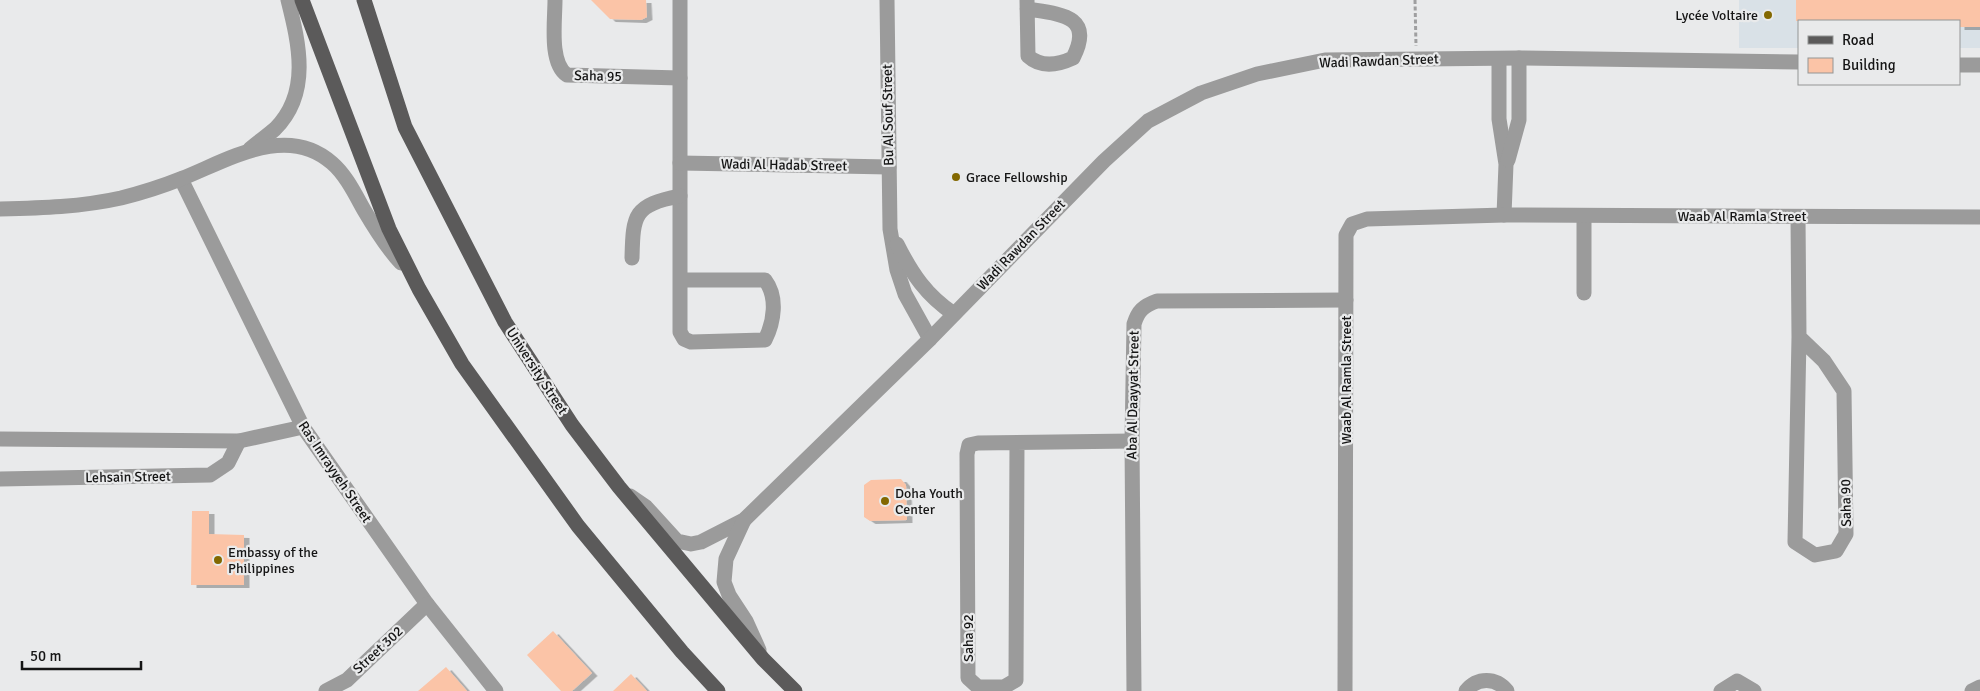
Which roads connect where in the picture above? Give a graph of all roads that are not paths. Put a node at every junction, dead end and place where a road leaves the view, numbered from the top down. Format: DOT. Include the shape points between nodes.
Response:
graph roads {
  1 [pos="288,0"];
  2 [pos="302,0"];
  3 [pos="357,0"];
  4 [pos="364,0"];
  5 [pos="555,0"];
  6 [pos="680,0"];
  7 [pos="886,0"];
  8 [pos="370,21"];
  9 [pos="1519,58"];
  10 [pos="1499,59"];
  11 [pos="1798,62"];
  12 [pos="1960,65"];
  13 [pos="1980,65"];
  14 [pos="680,78"];
  15 [pos="249,150"];
  16 [pos="680,163"];
  17 [pos="1506,164"];
  18 [pos="889,167"];
  19 [pos="181,179"];
  20 [pos="680,196"];
  21 [pos="0,209"];
  22 [pos="1504,215"];
  23 [pos="1584,216"];
  24 [pos="1798,217"];
  25 [pos="1980,217"];
  26 [pos="890,229"];
  27 [pos="632,258"];
  28 [pos="409,268"];
  29 [pos="680,280"];
  30 [pos="1584,292"];
  31 [pos="1346,300"];
  32 [pos="954,314"];
  33 [pos="1799,337"];
  34 [pos="930,339"];
  35 [pos="303,427"];
  36 [pos="0,439"];
  37 [pos="239,441"];
  38 [pos="1132,442"];
  39 [pos="1017,443"];
  40 [pos="0,479"];
  41 [pos="619,487"];
  42 [pos="744,520"];
  43 [pos="427,604"];
  44 [pos="763,659"];
  45 [pos="1980,688"];
  46 [pos="326,691"];
  47 [pos="496,691"];
  48 [pos="718,691"];
  49 [pos="795,691"];
  50 [pos="1134,691"];
  51 [pos="1344,691"];
  52 [pos="1466,691"];
  53 [pos="1507,691"];
  54 [pos="1721,691"];
  55 [pos="1754,691"];
  56 [pos="1972,691"];
  1 -- 15 [label="street" via="297,36 299,86 288,113 275,129"];
  2 -- 28 [label="main road" via="389,229"];
  3 -- 8 [label="main road"];
  4 -- 8 [label="main road, University Street"];
  5 -- 14 [label="street, Saha 95" via="556,58 561,71 567,76"];
  6 -- 14 [label="street"];
  7 -- 18 [label="street, Bu Al Souf Street"];
  8 -- 41 [label="main road, University Street" via="405,127 505,322 572,425"];
  9 -- 10 [label="street, Wadi Rawdan Street"];
  9 -- 11 [label="street, Wadi Rawdan Street"];
  9 -- 17 [label="street" via="1519,120"];
  10 -- 17 [label="street" via="1499,119"];
  10 -- 32 [label="street, Wadi Rawdan Street" via="1325,60 1257,74 1202,93 1148,121 1104,160"];
  12 -- 13 [label="street"];
  14 -- 16 [label="street"];
  15 -- 19 [label="street"];
  15 -- 28 [label="street" via="296,146 331,162 341,172 400,262"];
  16 -- 18 [label="street, Wadi Al Hadab Street"];
  16 -- 20 [label="street"];
  17 -- 22 [label="street"];
  18 -- 26 [label="street, Bu Al Souf Street"];
  19 -- 21 [label="street" via="91,204"];
  19 -- 35 [label="street, Ras Imrayyeh Street"];
  20 -- 27 [label="street" via="656,201 641,210 633,226"];
  20 -- 29 [label="street"];
  22 -- 23 [label="street, Waab Al Ramla Street"];
  22 -- 31 [label="street, Waab Al Ramla Street" via="1367,219 1352,224 1346,235"];
  23 -- 24 [label="street, Waab Al Ramla Street"];
  23 -- 30 [label="street"];
  24 -- 25 [label="street, Waab Al Ramla Street"];
  24 -- 33 [label="street, Saha 90"];
  26 -- 32 [label="street, Bu Al Souf Street" via="911,272 935,301"];
  26 -- 34 [label="street, Bu Al Souf Street" via="905,294"];
  28 -- 48 [label="main road" via="462,364 489,405 608,562"];
  29 -- 29 [label="street" via="680,332 684,339 691,342 766,340 774,310 766,280"];
  31 -- 38 [label="street, Aba Al Daayyat Street" via="1157,301 1145,306 1134,324"];
  31 -- 51 [label="street, Waab Al Ramla Street"];
  32 -- 34 [label="street, Wadi Rawdan Street"];
  33 -- 33 [label="street, Saha 90" via="1795,542 1816,555 1836,551 1846,534 1844,391 1824,362"];
  34 -- 42 [label="street, Wadi Rawdan Street"];
  35 -- 37 [label="street"];
  35 -- 43 [label="street, Ras Imrayyeh Street"];
  36 -- 37 [label="street"];
  37 -- 40 [label="street, Lehsain Street" via="228,463 210,475"];
  38 -- 39 [label="street, Saha 92"];
  38 -- 50 [label="street, Aba Al Daayyat Street"];
  39 -- 39 [label="street, Saha 92" via="978,442 969,445 967,454 968,678 978,687 1004,687 1016,680"];
  41 -- 42 [label="street, Wadi Rawdan Street" via="646,508 677,540 691,544"];
  41 -- 44 [label="main road, University Street"];
  42 -- 44 [label="street, Wadi Rawdan Street" via="726,559 724,582"];
  43 -- 46 [label="street, Street 302" via="347,680"];
  43 -- 47 [label="street, Ras Imrayyeh Street"];
  44 -- 49 [label="main road, University Street"];
  45 -- 56 [label="street"];
  52 -- 53 [label="street" via="1472,683 1488,679 1501,683"];
  54 -- 55 [label="street" via="1738,681"];
}
